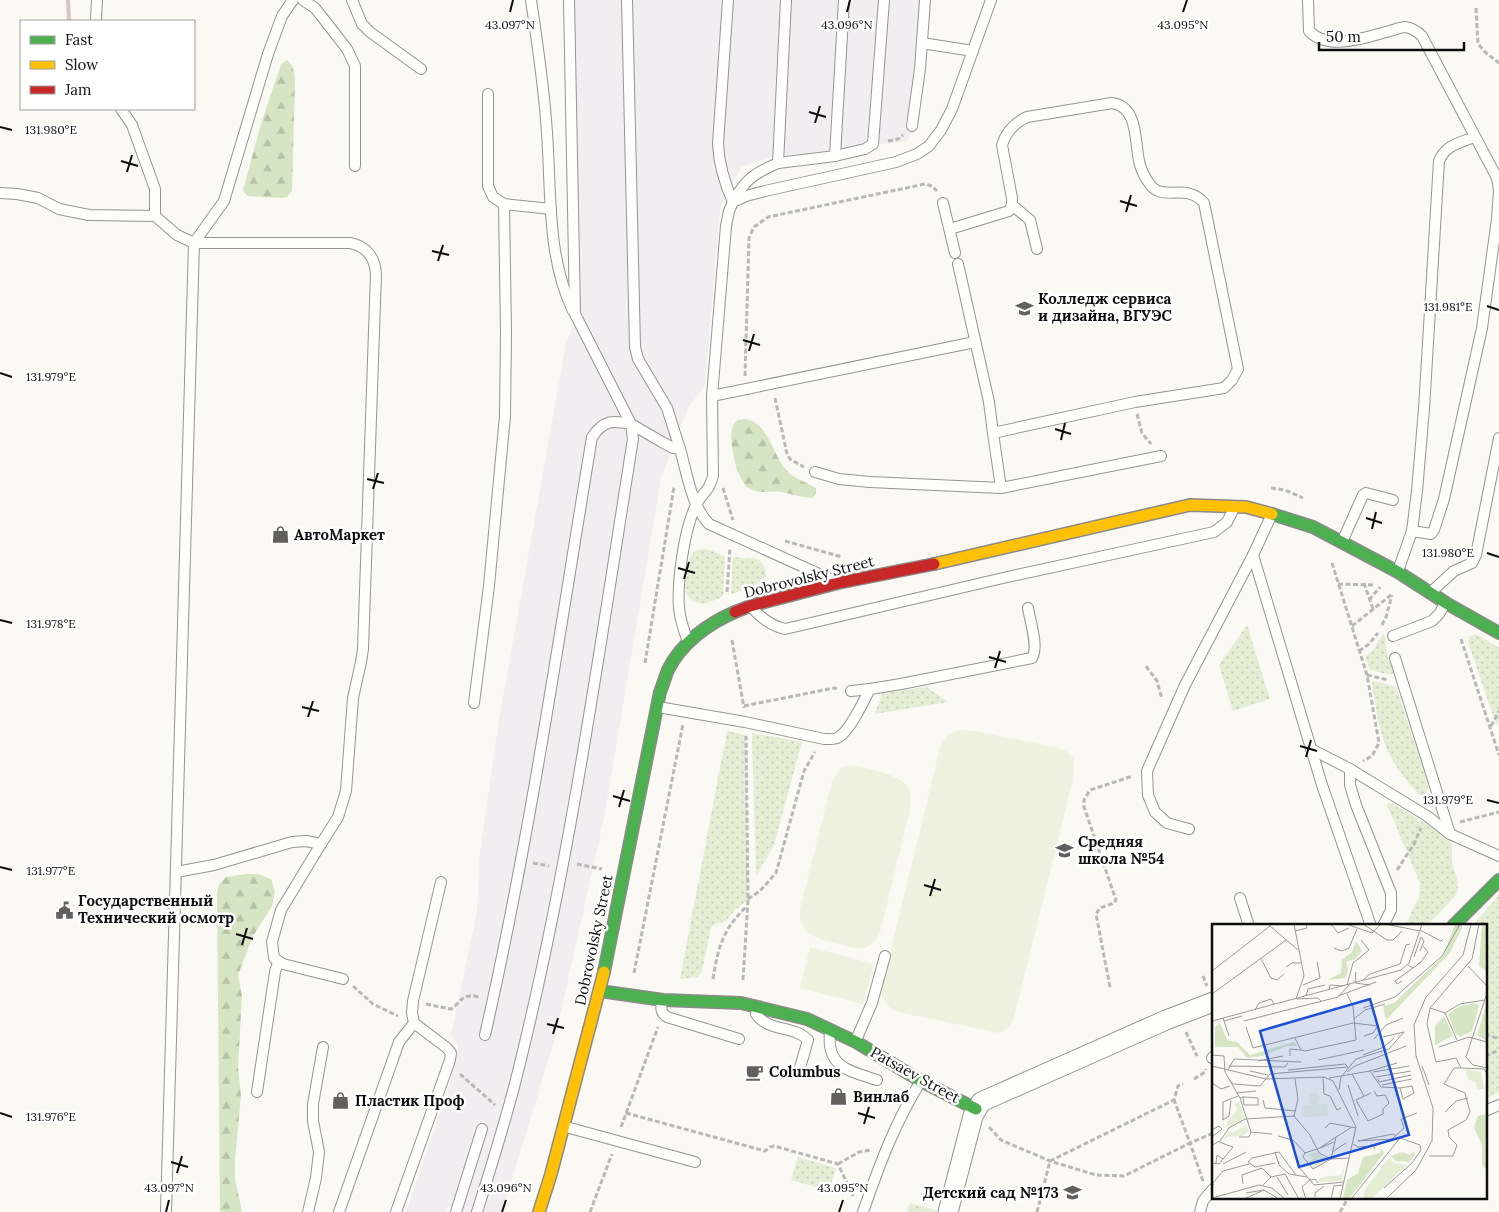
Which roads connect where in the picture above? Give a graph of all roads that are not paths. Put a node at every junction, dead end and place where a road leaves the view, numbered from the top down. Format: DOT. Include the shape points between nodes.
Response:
graph roads {
  1 [pos="97,0"];
  2 [pos="293,0"];
  3 [pos="302,0"];
  4 [pos="352,0"];
  5 [pos="531,0"];
  6 [pos="569,0"];
  7 [pos="627,0"];
  8 [pos="728,0"];
  9 [pos="786,0"];
  10 [pos="844,0"];
  11 [pos="884,0"];
  12 [pos="925,0"];
  13 [pos="991,0"];
  14 [pos="1308,0"];
  15 [pos="96,20"];
  16 [pos="922,43"];
  17 [pos="973,51"];
  18 [pos="421,69"];
  19 [pos="488,94"];
  20 [pos="122,110"];
  21 [pos="912,126"];
  22 [pos="1474,137"];
  23 [pos="835,156"];
  24 [pos="778,163"];
  25 [pos="355,166"];
  26 [pos="0,193"];
  27 [pos="733,202"];
  28 [pos="943,203"];
  29 [pos="504,204"];
  30 [pos="1012,205"];
  31 [pos="551,209"];
  32 [pos="155,216"];
  33 [pos="950,229"];
  34 [pos="194,243"];
  35 [pos="1037,249"];
  36 [pos="955,253"];
  37 [pos="958,264"];
  38 [pos="575,314"];
  39 [pos="975,342"];
  40 [pos="712,396"];
  41 [pos="631,424"];
  42 [pos="993,433"];
  43 [pos="1499,438"];
  44 [pos="680,449"];
  45 [pos="1161,456"];
  46 [pos="815,472"];
  47 [pos="1001,488"];
  48 [pos="1393,500"];
  49 [pos="696,504"];
  50 [pos="1235,506"];
  51 [pos="1272,514"];
  52 [pos="1412,531"];
  53 [pos="1342,543"];
  54 [pos="1253,555"];
  55 [pos="1398,572"];
  56 [pos="838,583"];
  57 [pos="1430,592"];
  58 [pos="1446,603"];
  59 [pos="750,606"];
  60 [pos="1028,608"];
  61 [pos="1499,633"];
  62 [pos="1393,636"];
  63 [pos="688,643"];
  64 [pos="1394,658"];
  65 [pos="870,689"];
  66 [pos="851,691"];
  67 [pos="474,703"];
  68 [pos="657,707"];
  69 [pos="1312,749"];
  70 [pos="1350,769"];
  71 [pos="1189,829"];
  72 [pos="1449,830"];
  73 [pos="321,844"];
  74 [pos="1499,856"];
  75 [pos="176,872"];
  76 [pos="1499,880"];
  77 [pos="441,882"];
  78 [pos="1240,898"];
  79 [pos="1248,924"];
  80 [pos="1369,924"];
  81 [pos="1384,924"];
  82 [pos="1455,924"];
  83 [pos="884,956"];
  84 [pos="278,962"];
  85 [pos="343,980"];
  86 [pos="600,991"];
  87 [pos="663,1000"];
  88 [pos="1212,1002"];
  89 [pos="746,1004"];
  90 [pos="414,1024"];
  91 [pos="830,1029"];
  92 [pos="485,1034"];
  93 [pos="739,1039"];
  94 [pos="856,1042"];
  95 [pos="323,1047"];
  96 [pos="799,1071"];
  97 [pos="877,1080"];
  98 [pos="921,1081"];
  99 [pos="257,1092"];
  100 [pos="1499,1105"];
  101 [pos="976,1109"];
  102 [pos="1486,1111"];
  103 [pos="564,1126"];
  104 [pos="482,1130"];
  105 [pos="695,1162"];
  106 [pos="1212,1190"];
  107 [pos="859,1208"];
  108 [pos="166,1212"];
  109 [pos="308,1212"];
  110 [pos="339,1212"];
  111 [pos="396,1212"];
  112 [pos="456,1212"];
  113 [pos="477,1212"];
  114 [pos="539,1212"];
  115 [pos="948,1212"];
  116 [pos="1200,1212"];
  1 -- 15 [label="lane"];
  2 -- 34 [label="lane" via="282,16 268,54 224,200"];
  3 -- 25 [label="lane" via="315,8 347,49 355,66"];
  4 -- 18 [label="lane" via="362,24 370,32"];
  5 -- 31 [label="lane" via="546,121"];
  6 -- 38 [label="lane"];
  7 -- 44 [label="lane" via="635,347 638,359 666,408"];
  8 -- 27 [label="lane" via="718,144 723,181"];
  9 -- 24 [label="lane"];
  10 -- 23 [label="lane"];
  11 -- 23 [label="lane" via="873,144 866,149"];
  12 -- 16 [label="lane"];
  13 -- 17 [label="lane"];
  14 -- 22 [label="lane" via="1309,31 1323,41 1352,41 1405,27 1416,30"];
  16 -- 17 [label="lane"];
  16 -- 21 [label="lane"];
  17 -- 27 [label="lane" via="941,130 929,146 917,154 896,162 765,191"];
  19 -- 29 [label="lane" via="488,186 493,197"];
  20 -- 32 [label="lane" via="132,125 155,189"];
  22 -- 52 [label="lane" via="1448,148 1439,161 1424,409"];
  22 -- 52 [label="lane" via="1497,178 1499,190 1482,328 1444,499 1434,530 1432,534"];
  23 -- 24 [label="lane"];
  24 -- 27 [label="lane" via="757,172 742,185"];
  26 -- 32 [label="lane" via="38,198 59,209 89,215"];
  27 -- 40 [label="lane" via="726,226"];
  28 -- 33 [label="lane"];
  29 -- 31 [label="lane"];
  29 -- 67 [label="lane" via="506,416"];
  30 -- 33 [label="lane" via="1009,212"];
  30 -- 35 [label="lane" via="1030,220"];
  30 -- 42 [label="lane" via="1002,145 1019,121 1112,103 1124,108 1133,122 1140,166 1153,189 1192,193 1204,203 1238,369 1224,388 1135,402"];
  31 -- 38 [label="lane" via="559,274"];
  32 -- 34 [label="lane" via="177,235"];
  33 -- 36 [label="lane"];
  34 -- 73 [label="lane" via="350,242 365,248 376,271 362,662 353,698 346,791 338,817"];
  34 -- 75 [label="lane"];
  37 -- 39 [label="lane"];
  38 -- 41 [label="lane"];
  39 -- 40 [label="lane"];
  39 -- 42 [label="lane"];
  40 -- 49 [label="lane" via="713,476 710,486"];
  41 -- 44 [label="lane"];
  41 -- 92 [label="lane" via="615,420 598,428 592,436 520,861"];
  41 -- 113 [label="lane" via="633,439 563,865 521,1060"];
  42 -- 47 [label="lane"];
  43 -- 57 [label="lane" via="1476,555 1472,563 1454,572"];
  44 -- 49 [label="lane"];
  45 -- 47 [label="lane"];
  46 -- 47 [label="lane" via="838,479 870,482"];
  48 -- 53 [label="lane" via="1363,494"];
  49 -- 56 [label="lane" via="708,524"];
  49 -- 63 [label="lane" via="687,533 679,584 679,608"];
  50 -- 51 [label="main road, Dobrovolsky Street"];
  50 -- 56 [label="main road, Dobrovolsky Street" via="1190,505 904,571"];
  50 -- 59 [label="lane" via="1227,522 1214,532 785,629 768,622"];
  51 -- 53 [label="main road, Dobrovolsky Street" via="1313,527"];
  51 -- 54 [label="lane"];
  52 -- 55 [label="lane"];
  53 -- 55 [label="main road, Dobrovolsky Street"];
  54 -- 69 [label="lane"];
  54 -- 71 [label="lane" via="1185,685 1147,771 1148,795 1155,812 1167,823"];
  55 -- 57 [label="main road, Dobrovolsky Street"];
  56 -- 59 [label="main road, Dobrovolsky Street"];
  57 -- 58 [label="main road, Dobrovolsky Street"];
  58 -- 61 [label="main road, Dobrovolsky Street"];
  58 -- 62 [label="lane" via="1432,620"];
  59 -- 63 [label="main road, Dobrovolsky Street" via="728,614"];
  60 -- 65 [label="lane" via="1035,645 1032,658"];
  63 -- 68 [label="main road, Dobrovolsky Street" via="668,670"];
  64 -- 72 [label="lane"];
  65 -- 66 [label="lane"];
  65 -- 68 [label="lane" via="849,725 840,737 833,740"];
  68 -- 86 [label="main road, Dobrovolsky Street"];
  69 -- 70 [label="lane"];
  69 -- 80 [label="lane"];
  70 -- 72 [label="lane"];
  70 -- 81 [label="lane" via="1350,785 1356,805 1388,883 1392,901"];
  72 -- 74 [label="lane"];
  73 -- 75 [label="lane" via="292,842 214,865"];
  73 -- 84 [label="lane" via="281,910 272,942 274,958"];
  75 -- 108 [label="lane"];
  76 -- 82 [label="main road"];
  77 -- 90 [label="lane" via="413,1001"];
  78 -- 79 [label="lane"];
  83 -- 94 [label="lane" via="872,1003"];
  84 -- 85 [label="lane"];
  84 -- 99 [label="lane"];
  86 -- 87 [label="main road, Patsaev Street"];
  86 -- 103 [label="main road, Dobrovolsky Street"];
  87 -- 89 [label="main road, Patsaev Street"];
  87 -- 93 [label="lane" via="662,1014"];
  88 -- 101 [label="street, Patsaev Street" via="981,1102"];
  89 -- 91 [label="main road, Patsaev Street" via="807,1019"];
  89 -- 96 [label="lane" via="766,1024 803,1034 808,1040"];
  90 -- 110 [label="lane" via="399,1042"];
  90 -- 111 [label="lane" via="451,1053"];
  91 -- 94 [label="main road, Patsaev Street"];
  91 -- 97 [label="lane" via="828,1046 836,1062 848,1071"];
  94 -- 98 [label="main road, Patsaev Street"];
  95 -- 109 [label="lane" via="313,1104 318,1152 316,1178"];
  98 -- 101 [label="main road, Patsaev Street"];
  98 -- 107 [label="lane" via="906,1105"];
  100 -- 102 [label="lane"];
  101 -- 115 [label="street"];
  103 -- 105 [label="lane"];
  103 -- 114 [label="main road, Dobrovolsky Street"];
  104 -- 112 [label="lane"];
  106 -- 116 [label="lane" via="1203,1201"];
}
